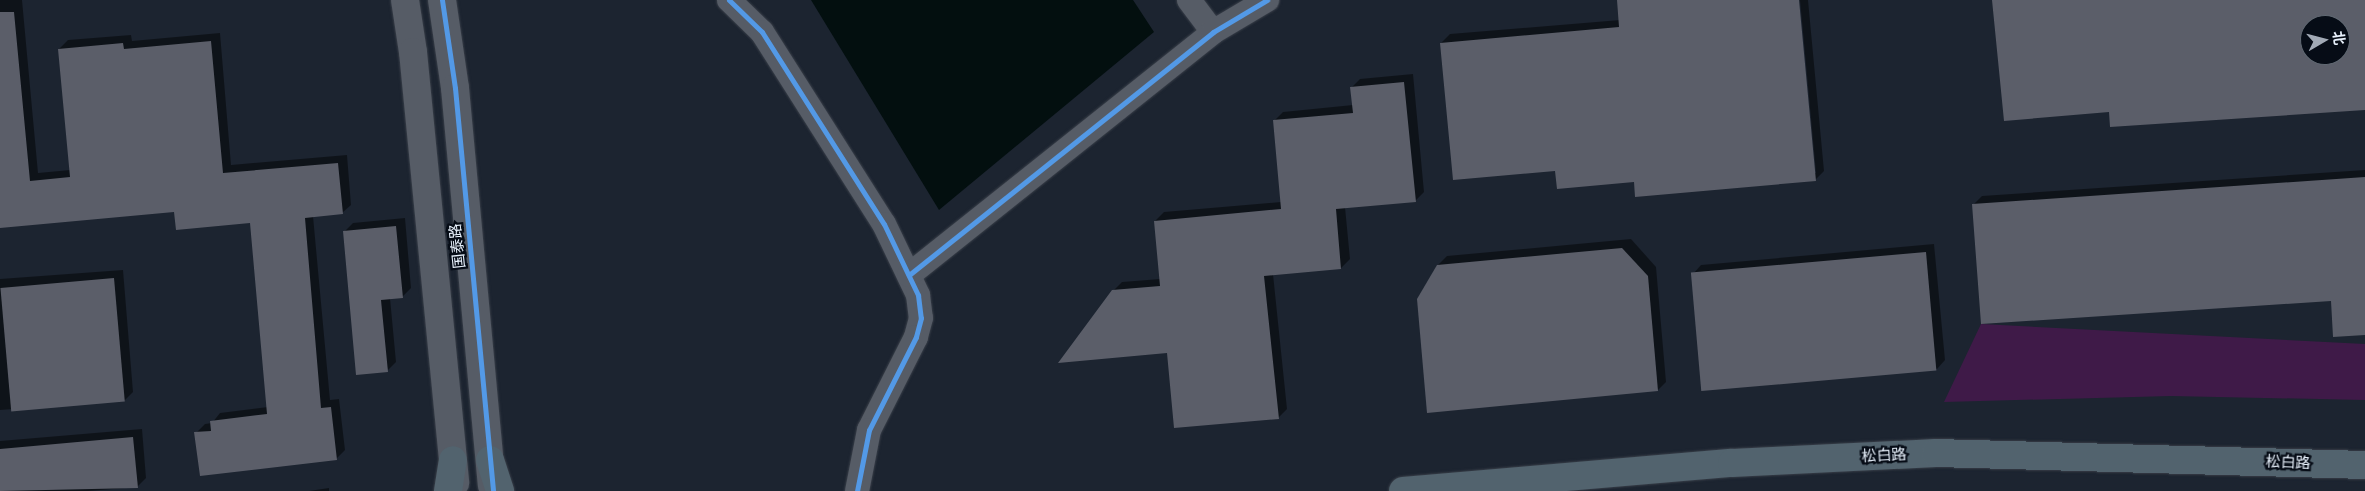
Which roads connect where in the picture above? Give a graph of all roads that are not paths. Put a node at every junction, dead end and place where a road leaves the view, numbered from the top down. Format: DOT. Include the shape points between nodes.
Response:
graph roads {
  1 [pos="405,0"];
  2 [pos="442,0"];
  3 [pos="730,0"];
  4 [pos="1189,0"];
  5 [pos="1267,0"];
  6 [pos="1213,32"];
  7 [pos="909,275"];
  8 [pos="453,460"];
  9 [pos="490,460"];
  10 [pos="2365,465"];
  11 [pos="448,491"];
  12 [pos="456,491"];
  13 [pos="493,491"];
  14 [pos="500,491"];
  15 [pos="857,491"];
  16 [pos="1403,491"];
  1 -- 8 [label="street, 国泰路" via="413,52"];
  2 -- 9 [label="street, 国泰路" via="455,88"];
  3 -- 7 [label="street" via="762,32 884,224"];
  4 -- 6 [label="street"];
  5 -- 6 [label="street"];
  6 -- 7 [label="street"];
  7 -- 15 [label="street" via="918,295 921,318 916,337 869,430"];
  8 -- 11 [label="main road"];
  8 -- 12 [label="street, 国泰路"];
  9 -- 13 [label="street, 国泰路"];
  9 -- 14 [label="main road"];
  10 -- 16 [label="main road, 松白路" via="1936,453 1732,463"];
}
